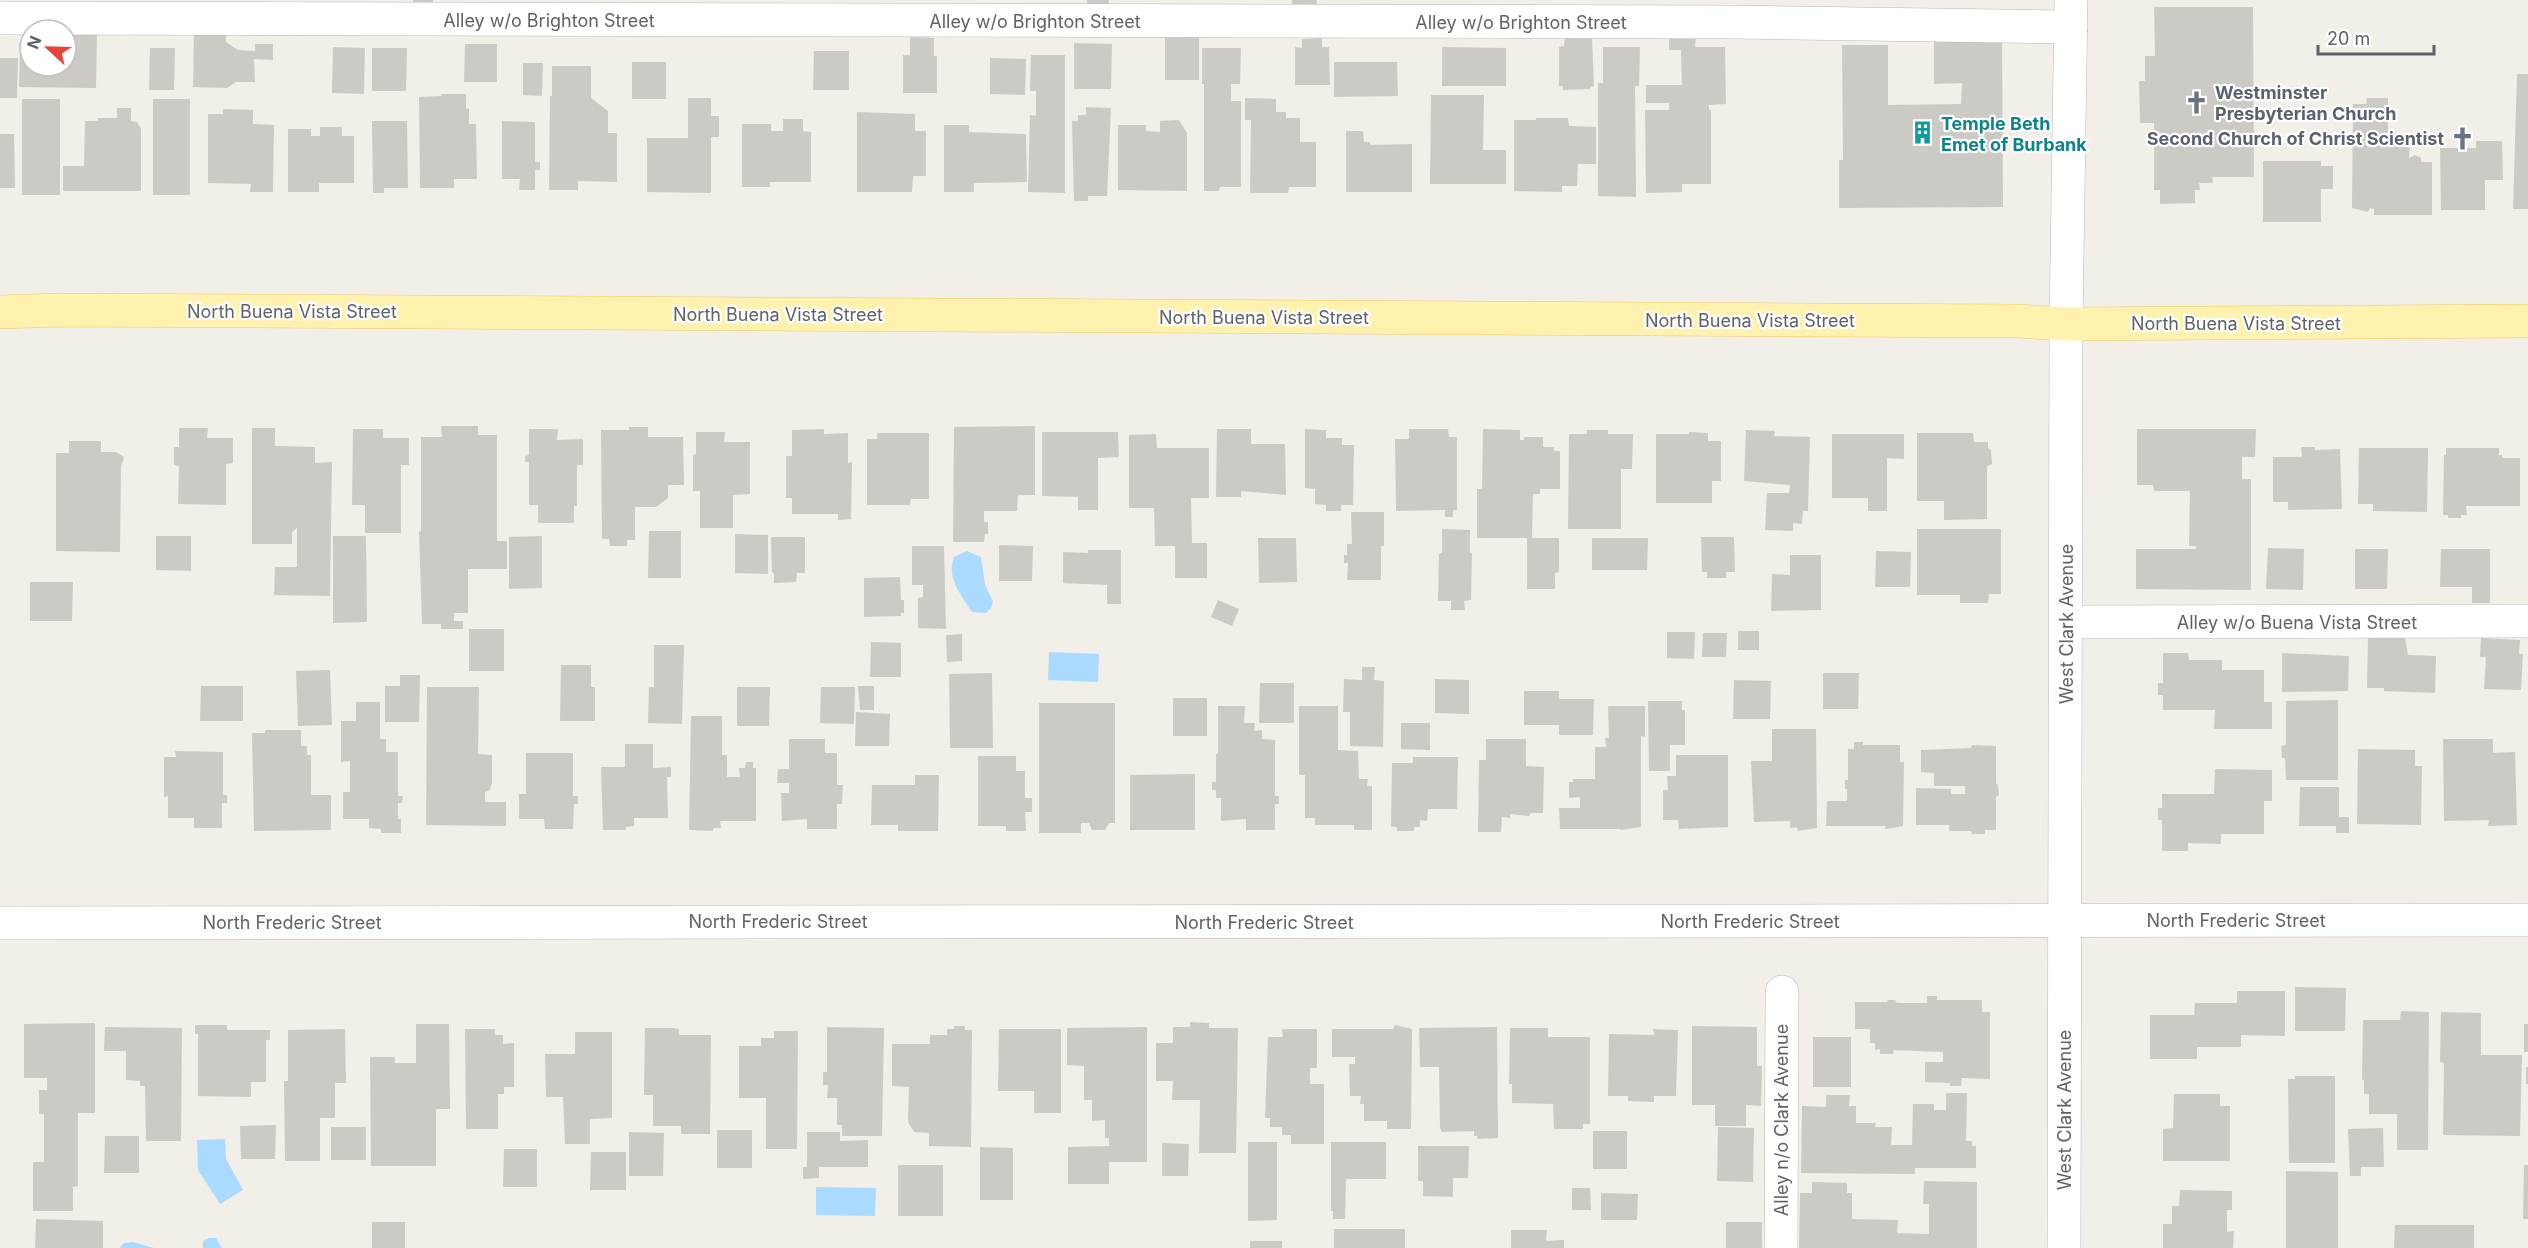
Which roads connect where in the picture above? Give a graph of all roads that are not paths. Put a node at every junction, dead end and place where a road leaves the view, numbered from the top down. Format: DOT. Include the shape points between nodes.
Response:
graph roads {
  1 [pos="1736,11"];
  2 [pos="2071,13"];
  3 [pos="0,18"];
  4 [pos="0,312"];
  5 [pos="2528,321"];
  6 [pos="2066,324"];
  7 [pos="2528,621"];
  8 [pos="2067,622"];
  9 [pos="2064,920"];
  10 [pos="2528,920"];
  11 [pos="0,923"];
  12 [pos="1782,993"];
  13 [pos="1781,1248"];
  14 [pos="2064,1248"];
  1 -- 2 [label="street, Alley w/o Brighton Street"];
  1 -- 3 [label="street, Alley w/o Brighton Street"];
  2 -- 6 [label="street, West Clark Avenue"];
  4 -- 6 [label="main road, North Buena Vista Street"];
  5 -- 6 [label="main road, North Buena Vista Street"];
  6 -- 8 [label="street, West Clark Avenue"];
  7 -- 8 [label="street, Alley w/o Buena Vista Street"];
  8 -- 9 [label="street, West Clark Avenue"];
  9 -- 10 [label="street, North Frederic Street"];
  9 -- 11 [label="street, North Frederic Street"];
  9 -- 14 [label="street, West Clark Avenue"];
  12 -- 13 [label="street, Alley n/o Clark Avenue"];
}
